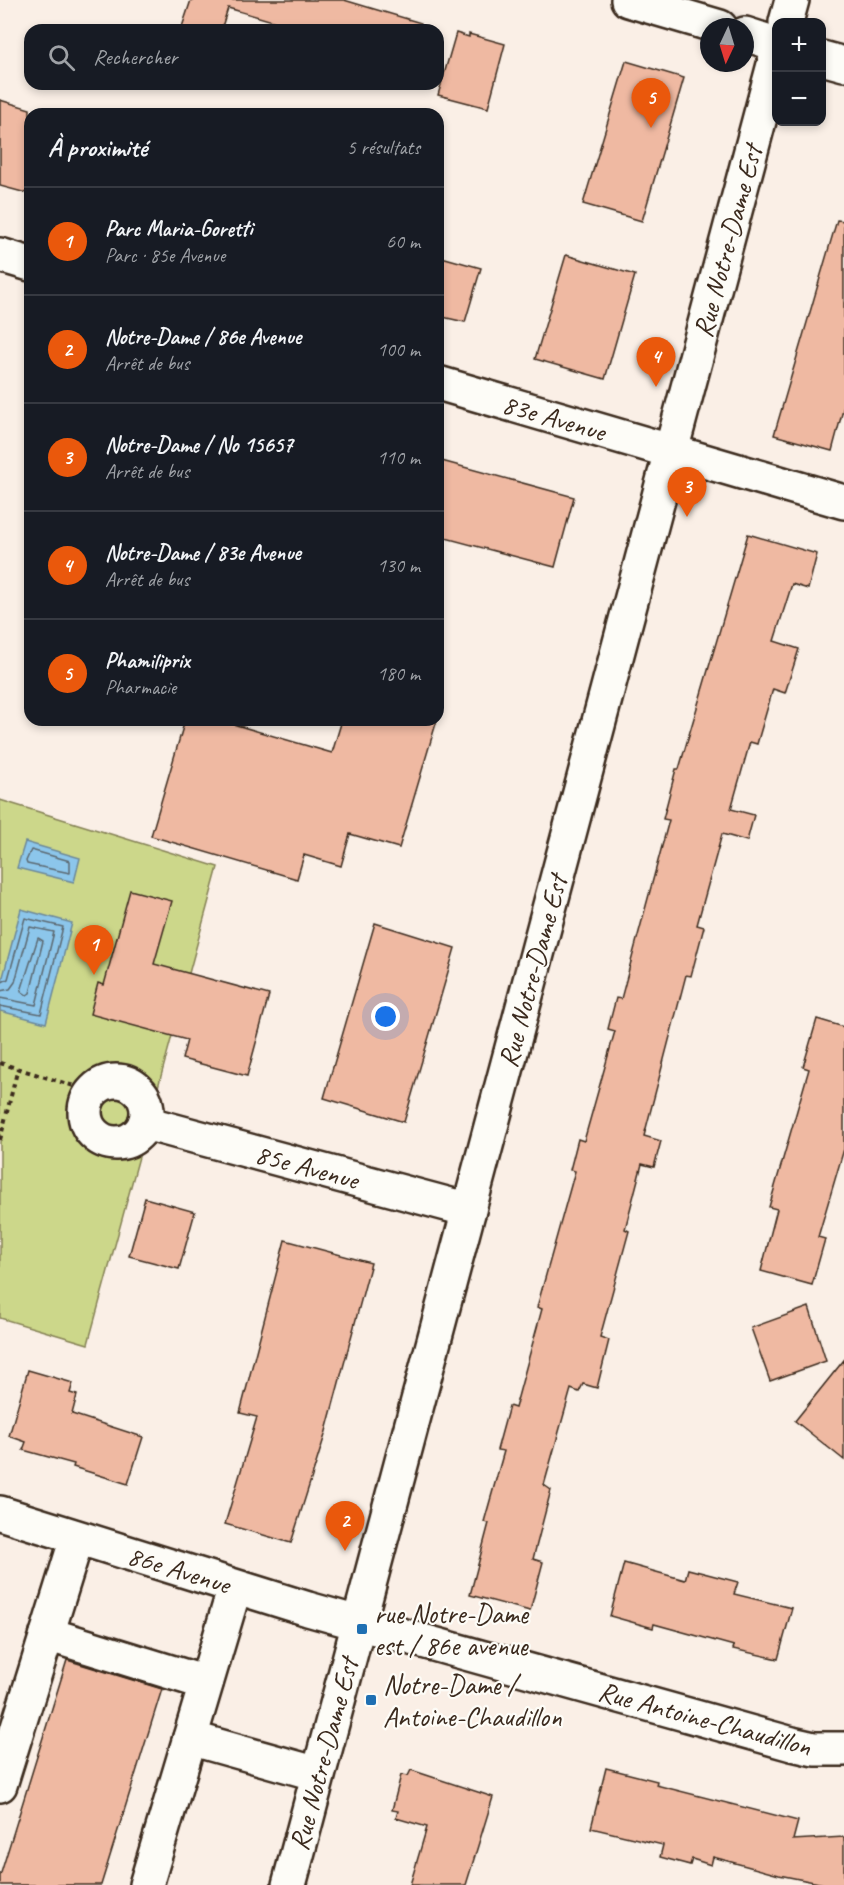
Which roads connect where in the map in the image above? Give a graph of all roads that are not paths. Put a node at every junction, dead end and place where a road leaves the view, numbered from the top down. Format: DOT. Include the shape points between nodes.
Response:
graph roads {
  1 [pos="628,0"];
  2 [pos="792,0"];
  3 [pos="787,18"];
  4 [pos="700,21"];
  5 [pos="754,37"];
  6 [pos="772,42"];
  7 [pos="826,58"];
  8 [pos="844,64"];
  9 [pos="773,72"];
  10 [pos="0,255"];
  11 [pos="24,262"];
  12 [pos="444,385"];
  13 [pos="670,450"];
  14 [pos="844,502"];
  15 [pos="145,1123"];
  16 [pos="469,1210"];
  17 [pos="0,1513"];
  18 [pos="77,1538"];
  19 [pos="235,1587"];
  20 [pos="358,1623"];
  21 [pos="46,1634"];
  22 [pos="206,1683"];
  23 [pos="190,1738"];
  24 [pos="844,1749"];
  25 [pos="318,1774"];
  26 [pos="0,1785"];
  27 [pos="146,1885"];
  28 [pos="289,1885"];
  1 -- 4 [label="street"];
  2 -- 3 [label="street"];
  5 -- 6 [label="street"];
  7 -- 8 [label="street"];
  9 -- 13 [label="street, Rue Notre-Dame Est"];
  10 -- 11 [label="street"];
  12 -- 13 [label="street, 83e Avenue"];
  13 -- 14 [label="street"];
  13 -- 16 [label="street, Rue Notre-Dame Est"];
  15 -- 15 [label="street" via="133,1138 114,1143 96,1136 85,1110 93,1092 112,1081 132,1086 145,1102"];
  15 -- 16 [label="street, 85e Avenue"];
  16 -- 20 [label="street, Rue Notre-Dame Est"];
  17 -- 18 [label="street, 86e Avenue"];
  18 -- 19 [label="street, 86e Avenue"];
  18 -- 21 [label="street"];
  19 -- 20 [label="street, 86e Avenue"];
  19 -- 22 [label="street"];
  20 -- 24 [label="street, Rue Antoine-Chaudillon" via="792,1744"];
  20 -- 25 [label="street, Rue Notre-Dame Est"];
  21 -- 22 [label="street"];
  21 -- 26 [label="street"];
  22 -- 23 [label="street"];
  23 -- 25 [label="street"];
  23 -- 27 [label="street"];
  25 -- 28 [label="street, Rue Notre-Dame Est"];
}
